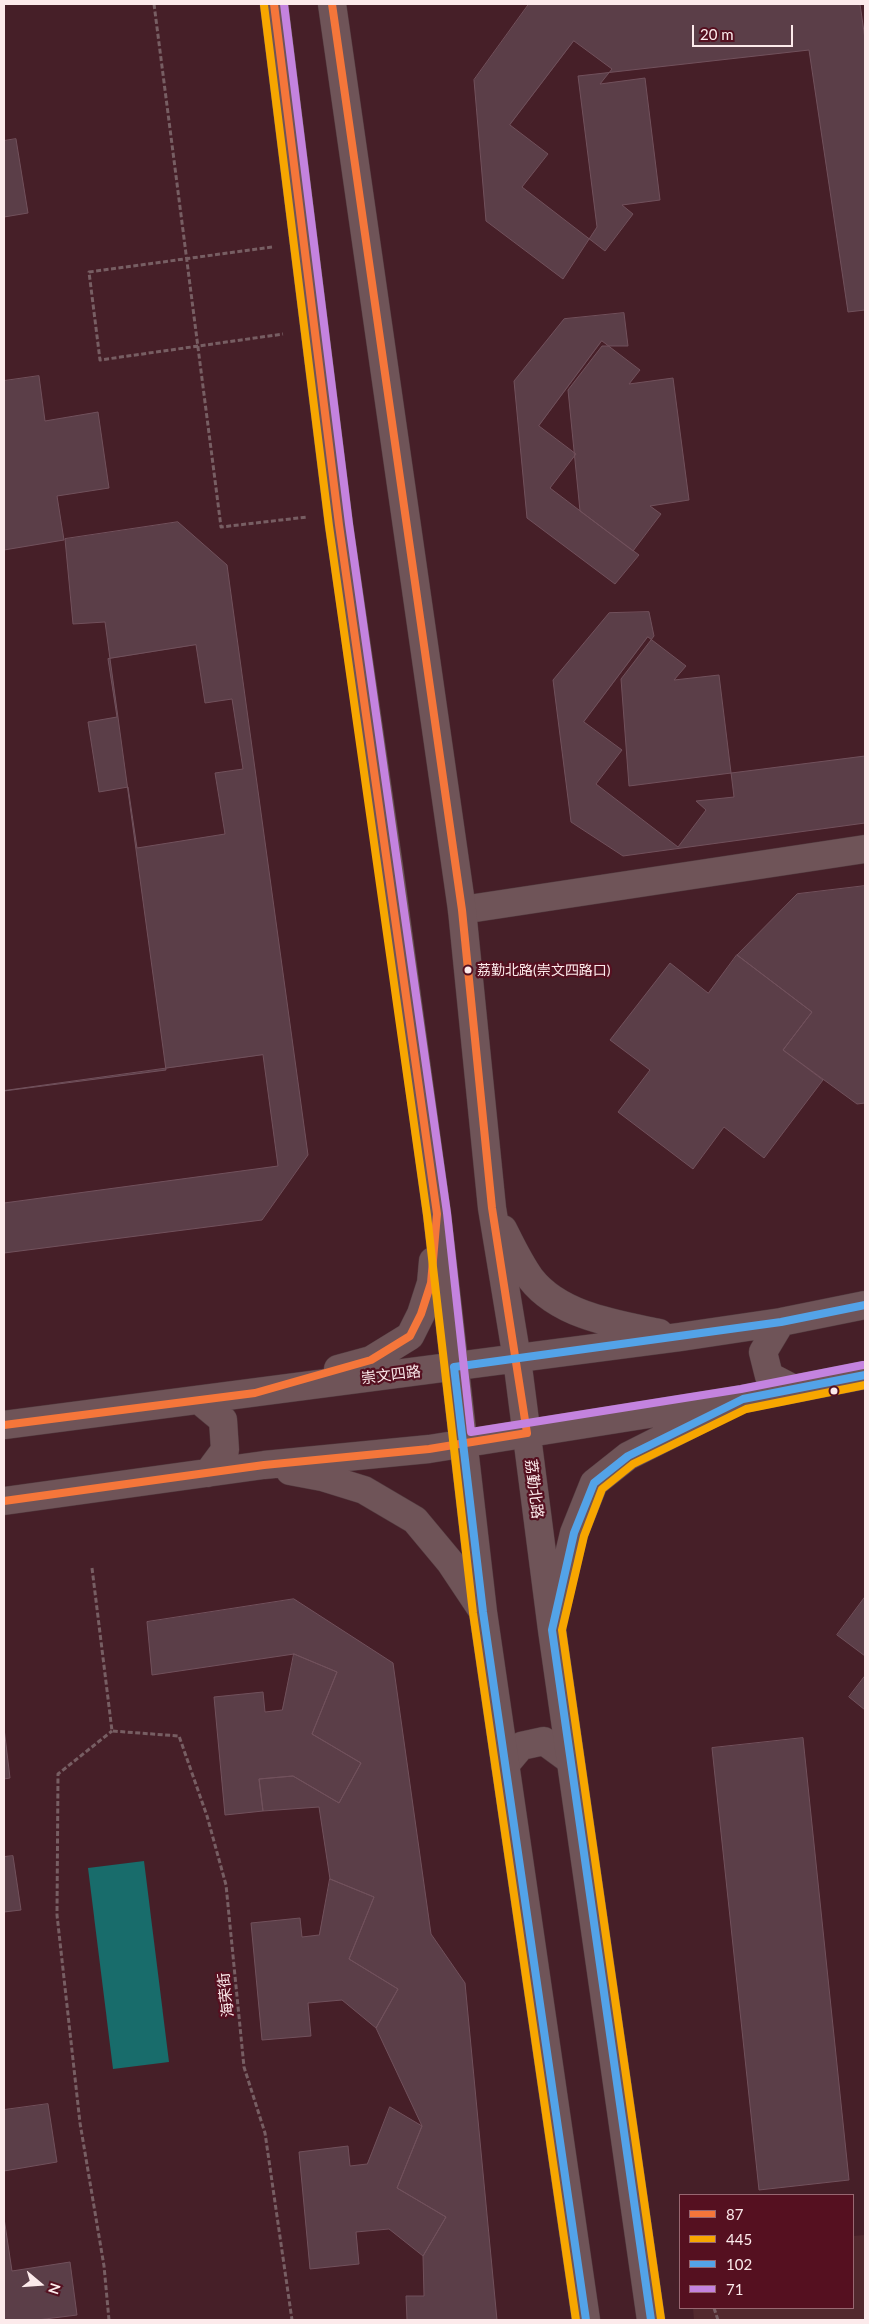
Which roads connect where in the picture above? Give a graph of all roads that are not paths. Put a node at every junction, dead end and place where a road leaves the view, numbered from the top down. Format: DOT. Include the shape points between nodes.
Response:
graph roads {
  1 [pos="274,4"];
  2 [pos="332,4"];
  3 [pos="865,849"];
  4 [pos="462,910"];
  5 [pos="492,1208"];
  6 [pos="437,1214"];
  7 [pos="865,1305"];
  8 [pos="781,1322"];
  9 [pos="680,1337"];
  10 [pos="517,1359"];
  11 [pos="454,1367"];
  12 [pos="865,1375"];
  13 [pos="794,1389"];
  14 [pos="255,1393"];
  15 [pos="743,1399"];
  16 [pos="199,1400"];
  17 [pos="4,1425"];
  18 [pos="527,1434"];
  19 [pos="462,1444"];
  20 [pos="264,1465"];
  21 [pos="208,1474"];
  22 [pos="4,1500"];
  23 [pos="484,1612"];
  24 [pos="552,1630"];
  25 [pos="570,1760"];
  26 [pos="505,1765"];
  27 [pos="586,2320"];
  28 [pos="651,2320"];
  1 -- 6 [label="main road" via="338,525"];
  2 -- 4 [label="main road, 荔勤北路"];
  3 -- 4 [label="main road"];
  4 -- 5 [label="main road, 荔勤北路"];
  5 -- 9 [label="main road" via="532,1280 566,1307 615,1323"];
  5 -- 10 [label="main road, 荔勤北路"];
  6 -- 11 [label="main road"];
  6 -- 14 [label="main road" via="431,1283 410,1336 371,1360"];
  7 -- 8 [label="main road, 崇文四路"];
  8 -- 9 [label="main road, 崇文四路"];
  8 -- 13 [label="main road" via="762,1352 769,1376"];
  9 -- 10 [label="main road, 崇文四路"];
  10 -- 11 [label="main road, 崇文四路"];
  10 -- 18 [label="main road, 荔勤北路"];
  11 -- 14 [label="main road, 崇文四路"];
  11 -- 19 [label="main road"];
  12 -- 13 [label="main road"];
  13 -- 15 [label="main road"];
  14 -- 16 [label="main road, 崇文四路"];
  15 -- 18 [label="main road"];
  15 -- 24 [label="main road" via="628,1456 594,1483 574,1533"];
  16 -- 17 [label="main road, 崇文四路"];
  16 -- 21 [label="main road" via="224,1420 225,1450"];
  18 -- 19 [label="main road"];
  18 -- 24 [label="main road, 荔勤北路"];
  19 -- 20 [label="main road"];
  19 -- 23 [label="main road"];
  20 -- 21 [label="main road"];
  20 -- 23 [label="main road" via="364,1490 414,1520 450,1562"];
  21 -- 22 [label="main road"];
  23 -- 26 [label="main road"];
  24 -- 25 [label="main road, 荔勤北路"];
  25 -- 26 [label="main road" via="544,1741 522,1746"];
  25 -- 28 [label="main road, 荔勤北路"];
  26 -- 27 [label="main road"];
}
